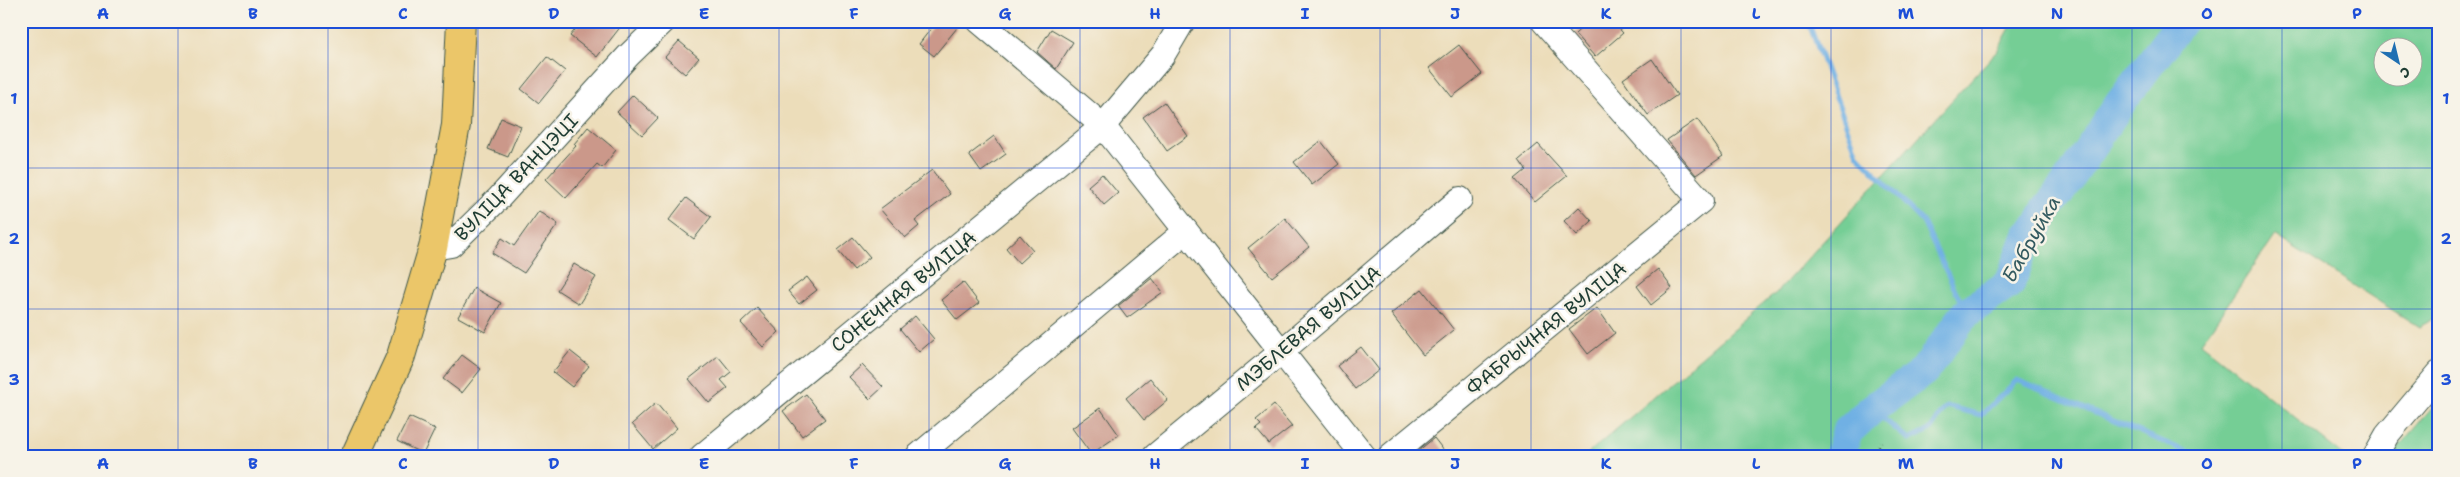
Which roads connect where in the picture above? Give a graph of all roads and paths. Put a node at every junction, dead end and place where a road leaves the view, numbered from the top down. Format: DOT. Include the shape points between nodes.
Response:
graph roads {
  1 [pos="461,21"];
  2 [pos="664,21"];
  3 [pos="979,21"];
  4 [pos="1183,21"];
  5 [pos="1543,21"];
  6 [pos="1103,126"];
  7 [pos="1460,199"];
  8 [pos="1186,231"];
  9 [pos="434,248"];
  10 [pos="1281,352"];
  11 [pos="2439,373"];
  12 [pos="1881,442"];
  13 [pos="355,456"];
  14 [pos="702,456"];
  15 [pos="918,456"];
  16 [pos="1155,456"];
  17 [pos="1364,456"];
  18 [pos="1390,456"];
  19 [pos="1875,456"];
  20 [pos="2375,456"];
  1 -- 9 [label="main road" via="456,125"];
  2 -- 9 [label="street, ВУЛІЦА ВАНЦЭЦІ" via="499,198 451,245"];
  3 -- 6 [label="street"];
  4 -- 6 [label="street" via="1163,55"];
  5 -- 18 [label="street, ФАБРЫЧНАЯ ВУЛІЦА" via="1701,201"];
  6 -- 8 [label="street"];
  6 -- 14 [label="street, СОНЕЧНАЯ ВУЛІЦА"];
  7 -- 10 [label="street, МЭБЛЕВАЯ ВУЛІЦА"];
  8 -- 10 [label="street"];
  8 -- 15 [label="street"];
  9 -- 13 [label="main road, ВУЛІЦА ВАНЦЭЦІ" via="401,356"];
  10 -- 16 [label="street, МЭБЛЕВАЯ ВУЛІЦА"];
  10 -- 17 [label="street"];
  11 -- 20 [label="street" via="2387,435"];
  12 -- 19 [label="path"];
}
